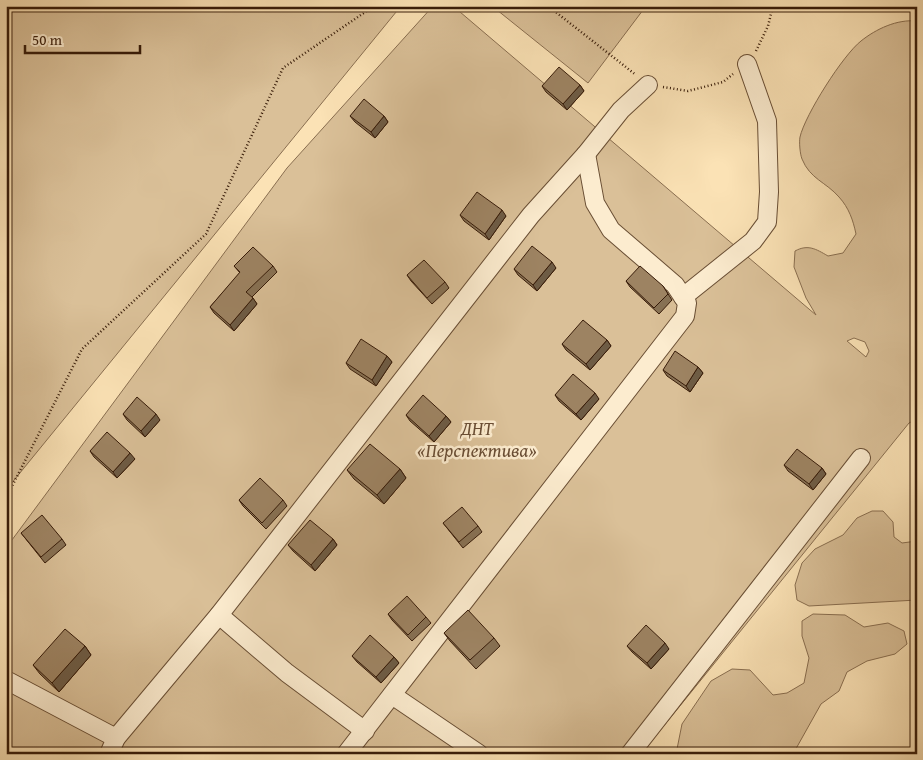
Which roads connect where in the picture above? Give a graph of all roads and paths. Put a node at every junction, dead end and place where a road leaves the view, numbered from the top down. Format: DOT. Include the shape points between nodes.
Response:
graph roads {
  1 [pos="374,6"];
  2 [pos="548,6"];
  3 [pos="773,6"];
  4 [pos="746,64"];
  5 [pos="648,85"];
  6 [pos="586,154"];
  7 [pos="683,297"];
  8 [pos="861,458"];
  9 [pos="6,498"];
  10 [pos="219,615"];
  11 [pos="6,680"];
  12 [pos="392,695"];
  13 [pos="365,731"];
  14 [pos="112,746"];
  15 [pos="346,754"];
  16 [pos="479,754"];
  17 [pos="630,754"];
  1 -- 9 [label="path" via="283,68 206,234 82,349"];
  2 -- 5 [label="path"];
  3 -- 4 [label="path" via="768,26 751,61"];
  4 -- 5 [label="path" via="723,82 688,90"];
  4 -- 7 [label="street" via="767,121 767,222 753,241"];
  5 -- 6 [label="street" via="621,110"];
  6 -- 7 [label="street" via="595,203 611,230 675,285"];
  6 -- 10 [label="street" via="532,215"];
  7 -- 12 [label="street" via="687,304 685,316"];
  8 -- 17 [label="street"];
  10 -- 13 [label="street"];
  10 -- 14 [label="street"];
  11 -- 14 [label="street"];
  12 -- 13 [label="street"];
  12 -- 16 [label="street"];
  13 -- 15 [label="street"];
}
